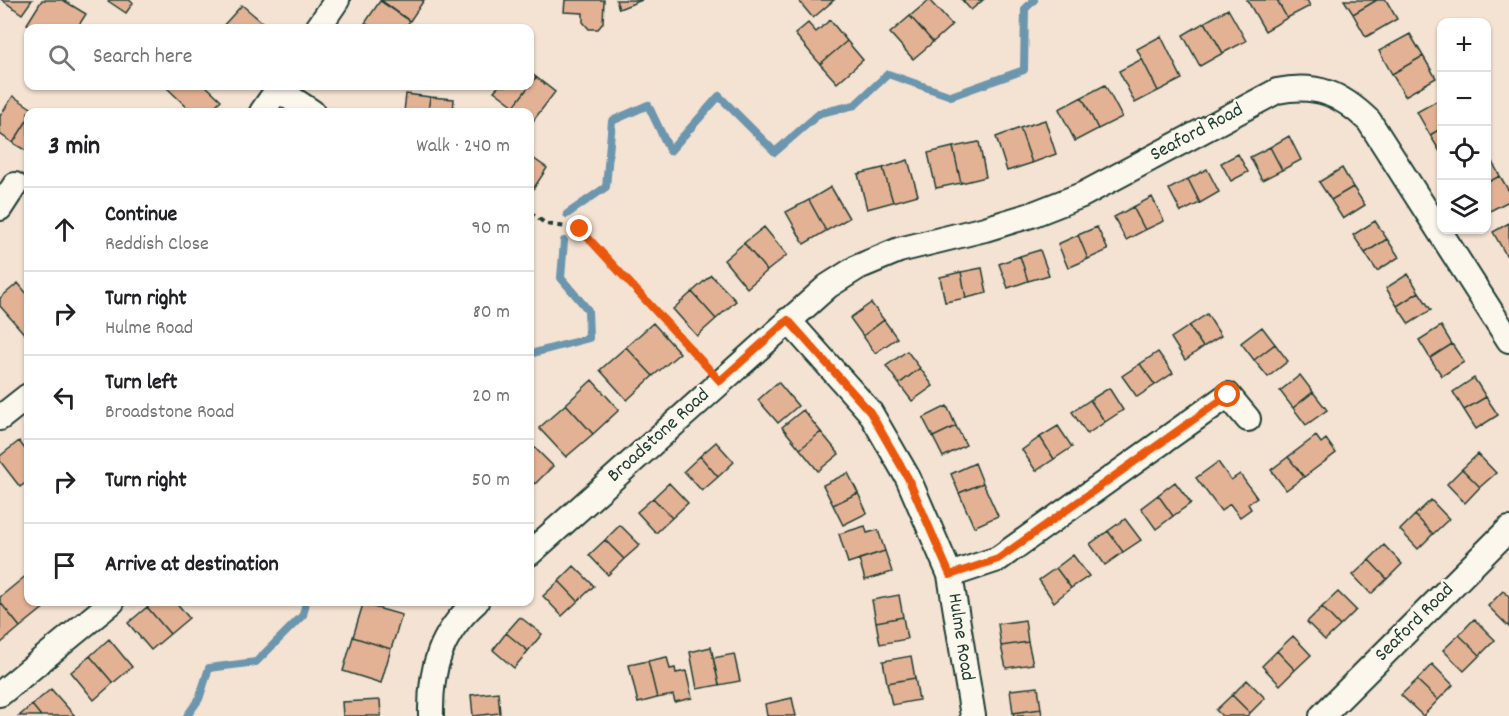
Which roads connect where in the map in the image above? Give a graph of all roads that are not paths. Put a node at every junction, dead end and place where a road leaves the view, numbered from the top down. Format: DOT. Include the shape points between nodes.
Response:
graph roads {
  1 [pos="337,0"];
  2 [pos="321,24"];
  3 [pos="276,90"];
  4 [pos="282,90"];
  5 [pos="265,108"];
  6 [pos="307,108"];
  7 [pos="788,320"];
  8 [pos="1509,340"];
  9 [pos="24,399"];
  10 [pos="0,418"];
  11 [pos="1248,419"];
  12 [pos="1509,529"];
  13 [pos="534,549"];
  14 [pos="950,575"];
  15 [pos="107,606"];
  16 [pos="471,606"];
  17 [pos="0,694"];
  18 [pos="431,716"];
  19 [pos="973,716"];
  20 [pos="1322,716"];
  1 -- 2 [label="street"];
  3 -- 5 [label="street"];
  4 -- 6 [label="street"];
  7 -- 8 [label="street, Seaford Road" via="858,267 899,250 985,229 1082,195 1277,91 1295,87 1312,88 1343,99 1369,121"];
  7 -- 13 [label="street, Broadstone Road"];
  7 -- 14 [label="street, Hulme Road" via="870,412 908,478"];
  9 -- 10 [label="street"];
  11 -- 14 [label="street" via="1228,395 998,559"];
  12 -- 20 [label="street, Seaford Road"];
  14 -- 19 [label="street, Hulme Road"];
  15 -- 17 [label="street"];
  16 -- 18 [label="street" via="445,637 430,692"];
}
